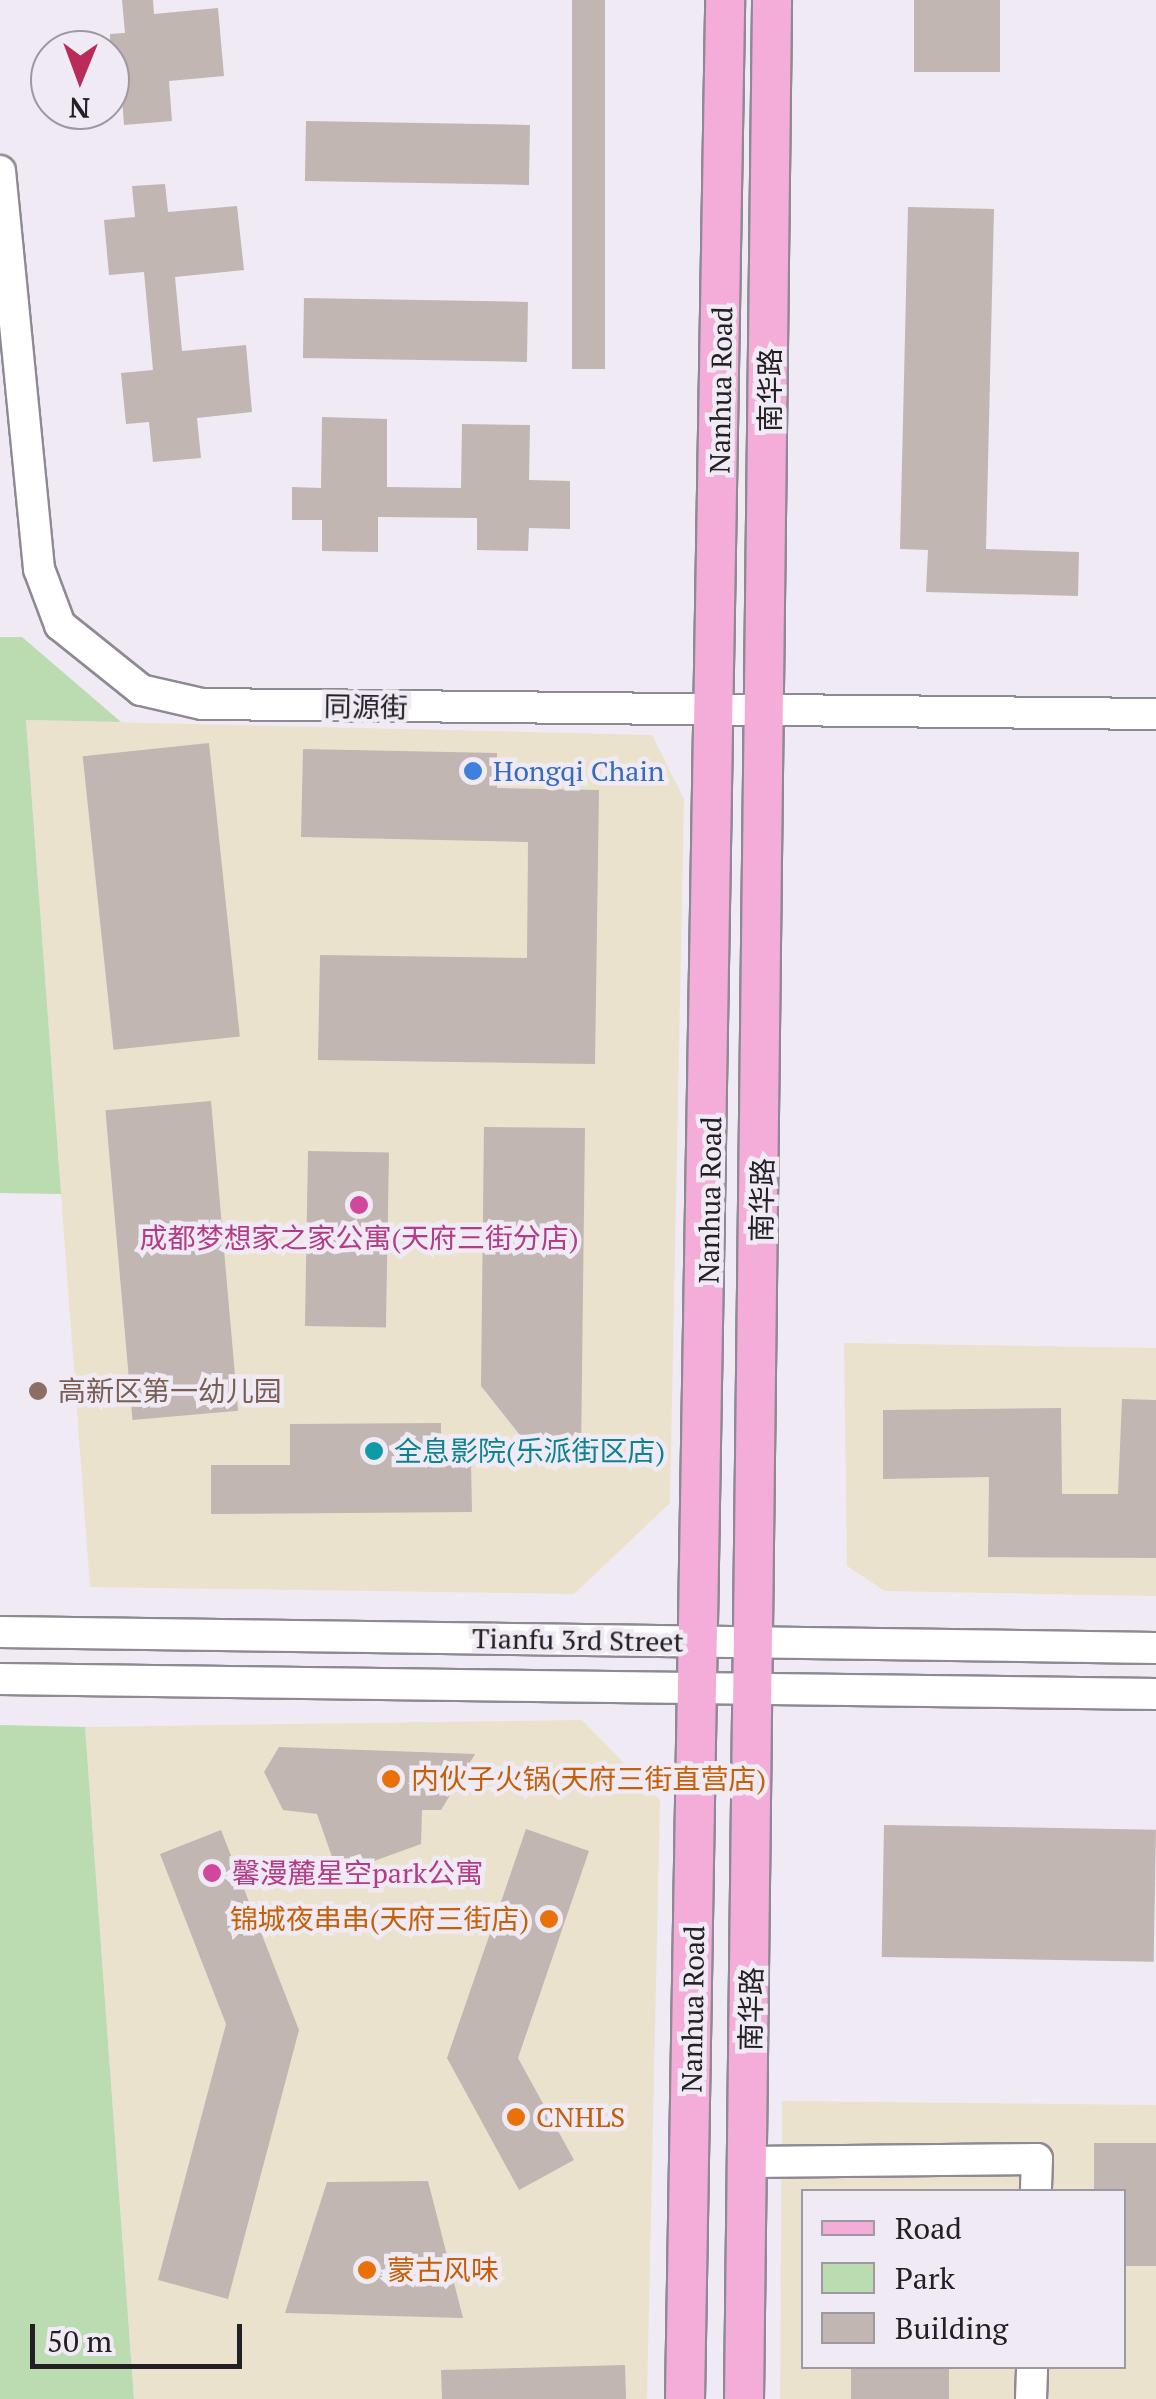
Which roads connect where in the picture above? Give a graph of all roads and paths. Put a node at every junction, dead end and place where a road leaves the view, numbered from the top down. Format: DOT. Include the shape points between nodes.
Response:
graph roads {
  1 [pos="725,0"];
  2 [pos="772,0"];
  3 [pos="0,171"];
  4 [pos="717,712"];
  5 [pos="768,712"];
  6 [pos="1156,714"];
  7 [pos="0,1632"];
  8 [pos="701,1642"];
  9 [pos="757,1642"];
  10 [pos="1156,1648"];
  11 [pos="0,1679"];
  12 [pos="699,1688"];
  13 [pos="758,1688"];
  14 [pos="1156,1694"];
  15 [pos="748,2162"];
  16 [pos="1036,2189"];
  17 [pos="1032,2369"];
  18 [pos="685,2399"];
  19 [pos="744,2399"];
  20 [pos="1031,2399"];
  1 -- 4 [label="main road, Nanhua Road"];
  2 -- 5 [label="main road, 南华路"];
  3 -- 4 [label="street, 同源街" via="39,569 60,624 100,664 141,690 202,704"];
  4 -- 5 [label="street, 同源街"];
  4 -- 8 [label="main road, Nanhua Road"];
  5 -- 6 [label="street, 同源街"];
  5 -- 9 [label="main road, 南华路"];
  7 -- 8 [label="street, Tianfu 3rd Street"];
  8 -- 9 [label="street, Tianfu 3rd Street"];
  8 -- 12 [label="main road, Nanhua Road"];
  9 -- 10 [label="street, Tianfu 3rd Street"];
  9 -- 13 [label="main road, 南华路"];
  11 -- 12 [label="street, Tianfu 3rd Street"];
  12 -- 13 [label="street, Tianfu 3rd Street"];
  12 -- 18 [label="main road, Nanhua Road"];
  13 -- 14 [label="street, Tianfu 3rd Street"];
  13 -- 15 [label="main road, 南华路"];
  15 -- 16 [label="street" via="1036,2159"];
  15 -- 19 [label="main road, 南华路"];
  17 -- 20 [label="street"];
}
